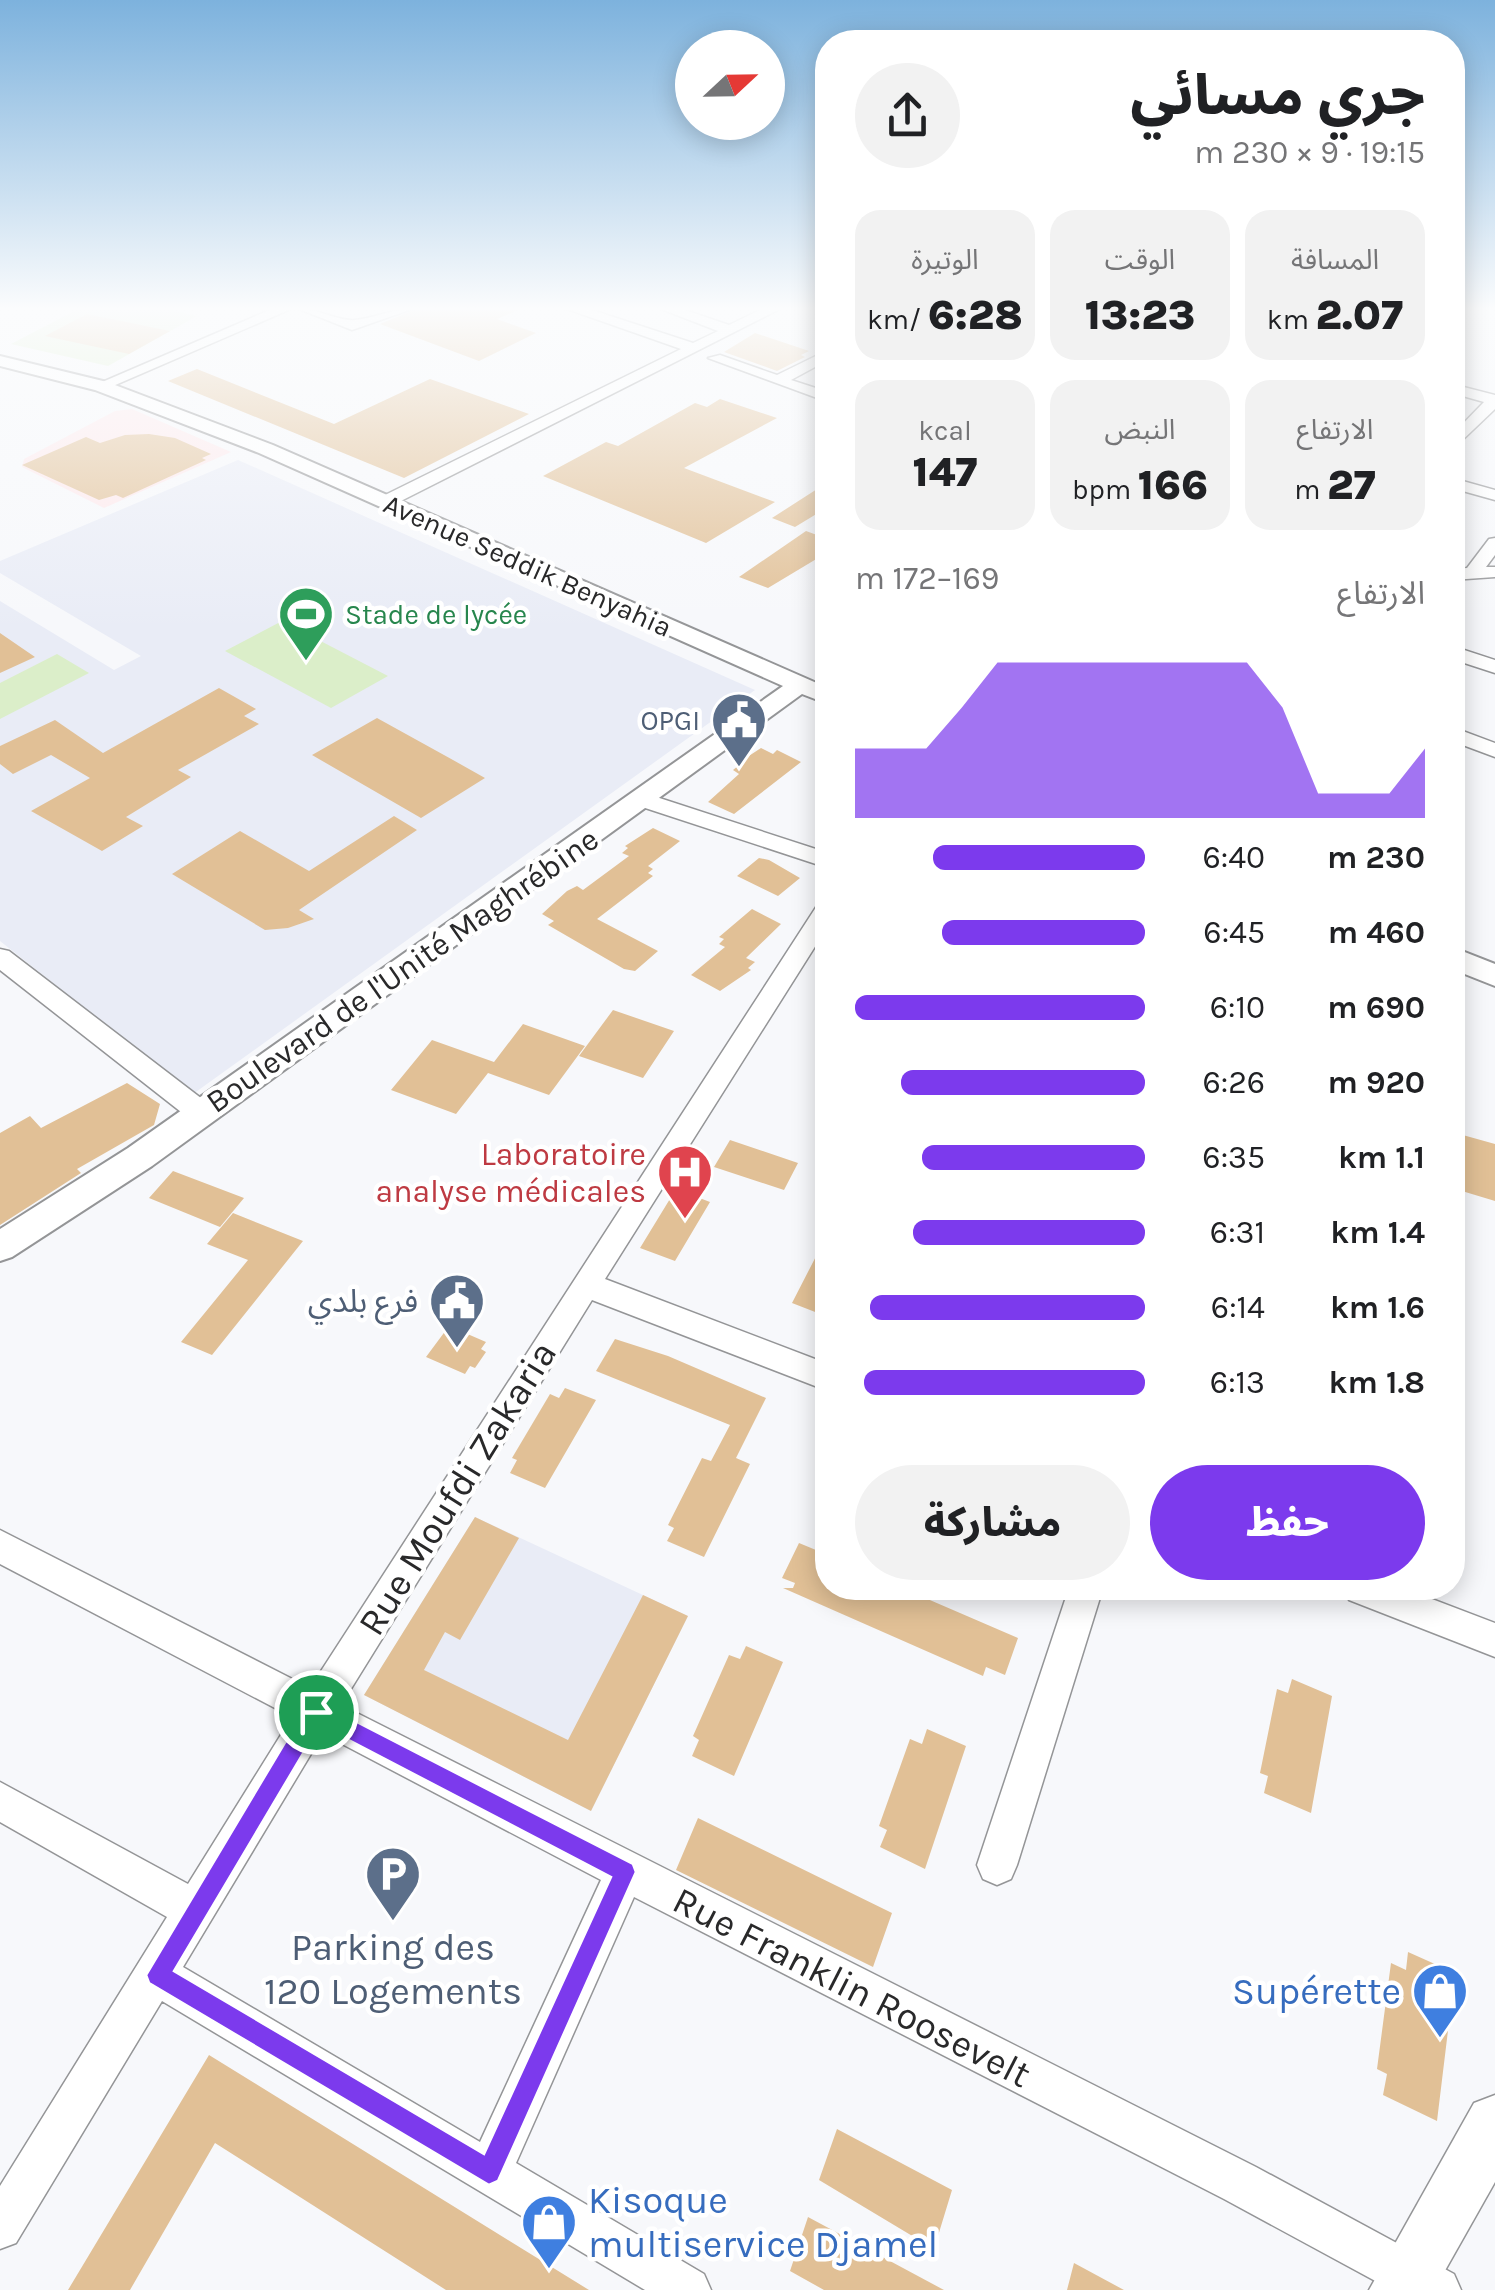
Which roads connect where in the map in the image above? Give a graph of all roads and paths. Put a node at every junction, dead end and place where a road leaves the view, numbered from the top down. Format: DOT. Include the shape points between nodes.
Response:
graph roads {
  1 [pos="180,416"];
  2 [pos="557,416"];
  3 [pos="1465,487"];
  4 [pos="1495,495"];
  5 [pos="385,502"];
  6 [pos="1495,543"];
  7 [pos="1465,572"];
  8 [pos="1495,572"];
  9 [pos="1465,575"];
  10 [pos="1495,639"];
  11 [pos="1465,654"];
  12 [pos="1465,657"];
  13 [pos="1495,666"];
  14 [pos="815,689"];
  15 [pos="815,692"];
  16 [pos="1465,738"];
  17 [pos="1495,750"];
  18 [pos="641,799"];
  19 [pos="815,857"];
  20 [pos="815,927"];
  21 [pos="0,957"];
  22 [pos="1465,963"];
  23 [pos="1495,976"];
  24 [pos="1465,982"];
  25 [pos="1495,995"];
  26 [pos="200,1112"];
  27 [pos="0,1248"];
  28 [pos="585,1284"];
  29 [pos="815,1373"];
  30 [pos="0,1546"];
  31 [pos="1082,1600"];
  32 [pos="1392,1600"];
  33 [pos="1495,1640"];
  34 [pos="316,1712"];
  35 [pos="0,1801"];
  36 [pos="997,1866"];
  37 [pos="625,1872"];
  38 [pos="196,1911"];
  39 [pos="158,1975"];
  40 [pos="1495,2124"];
  41 [pos="489,2172"];
  42 [pos="0,2227"];
  43 [pos="1415,2285"];
  44 [pos="688,2290"];
  1 -- 5 [label="street, Avenue Seddik Benyahia"];
  2 -- 5 [label="street"];
  3 -- 4 [label="street"];
  5 -- 14 [label="street, Avenue Seddik Benyahia"];
  6 -- 7 [label="street"];
  8 -- 9 [label="street"];
  10 -- 11 [label="street"];
  12 -- 13 [label="street"];
  15 -- 18 [label="street, Boulevard de l'Unité Maghrébine"];
  16 -- 17 [label="street"];
  18 -- 19 [label="street"];
  18 -- 26 [label="street, Boulevard de l'Unité Maghrébine"];
  20 -- 28 [label="street, Rue Moufdi Zakaria"];
  21 -- 26 [label="street"];
  22 -- 23 [label="street"];
  24 -- 25 [label="street"];
  26 -- 27 [label="street, Boulevard de l'Unité Maghrébine"];
  28 -- 29 [label="street"];
  28 -- 34 [label="street, Rue Moufdi Zakaria"];
  30 -- 34 [label="street, Rue Franklin Roosevelt"];
  31 -- 36 [label="street"];
  32 -- 33 [label="street"];
  34 -- 37 [label="street, Rue Franklin Roosevelt"];
  34 -- 38 [label="street, Rue Moufdi Zakaria"];
  35 -- 38 [label="street"];
  37 -- 41 [label="street"];
  37 -- 43 [label="street, Rue Franklin Roosevelt" via="1240,2183"];
  38 -- 39 [label="street, Rue Moufdi Zakaria"];
  39 -- 41 [label="street"];
  39 -- 42 [label="street, Rue Moufdi Zakaria"];
  40 -- 43 [label="main road"];
  41 -- 44 [label="street"];
}
